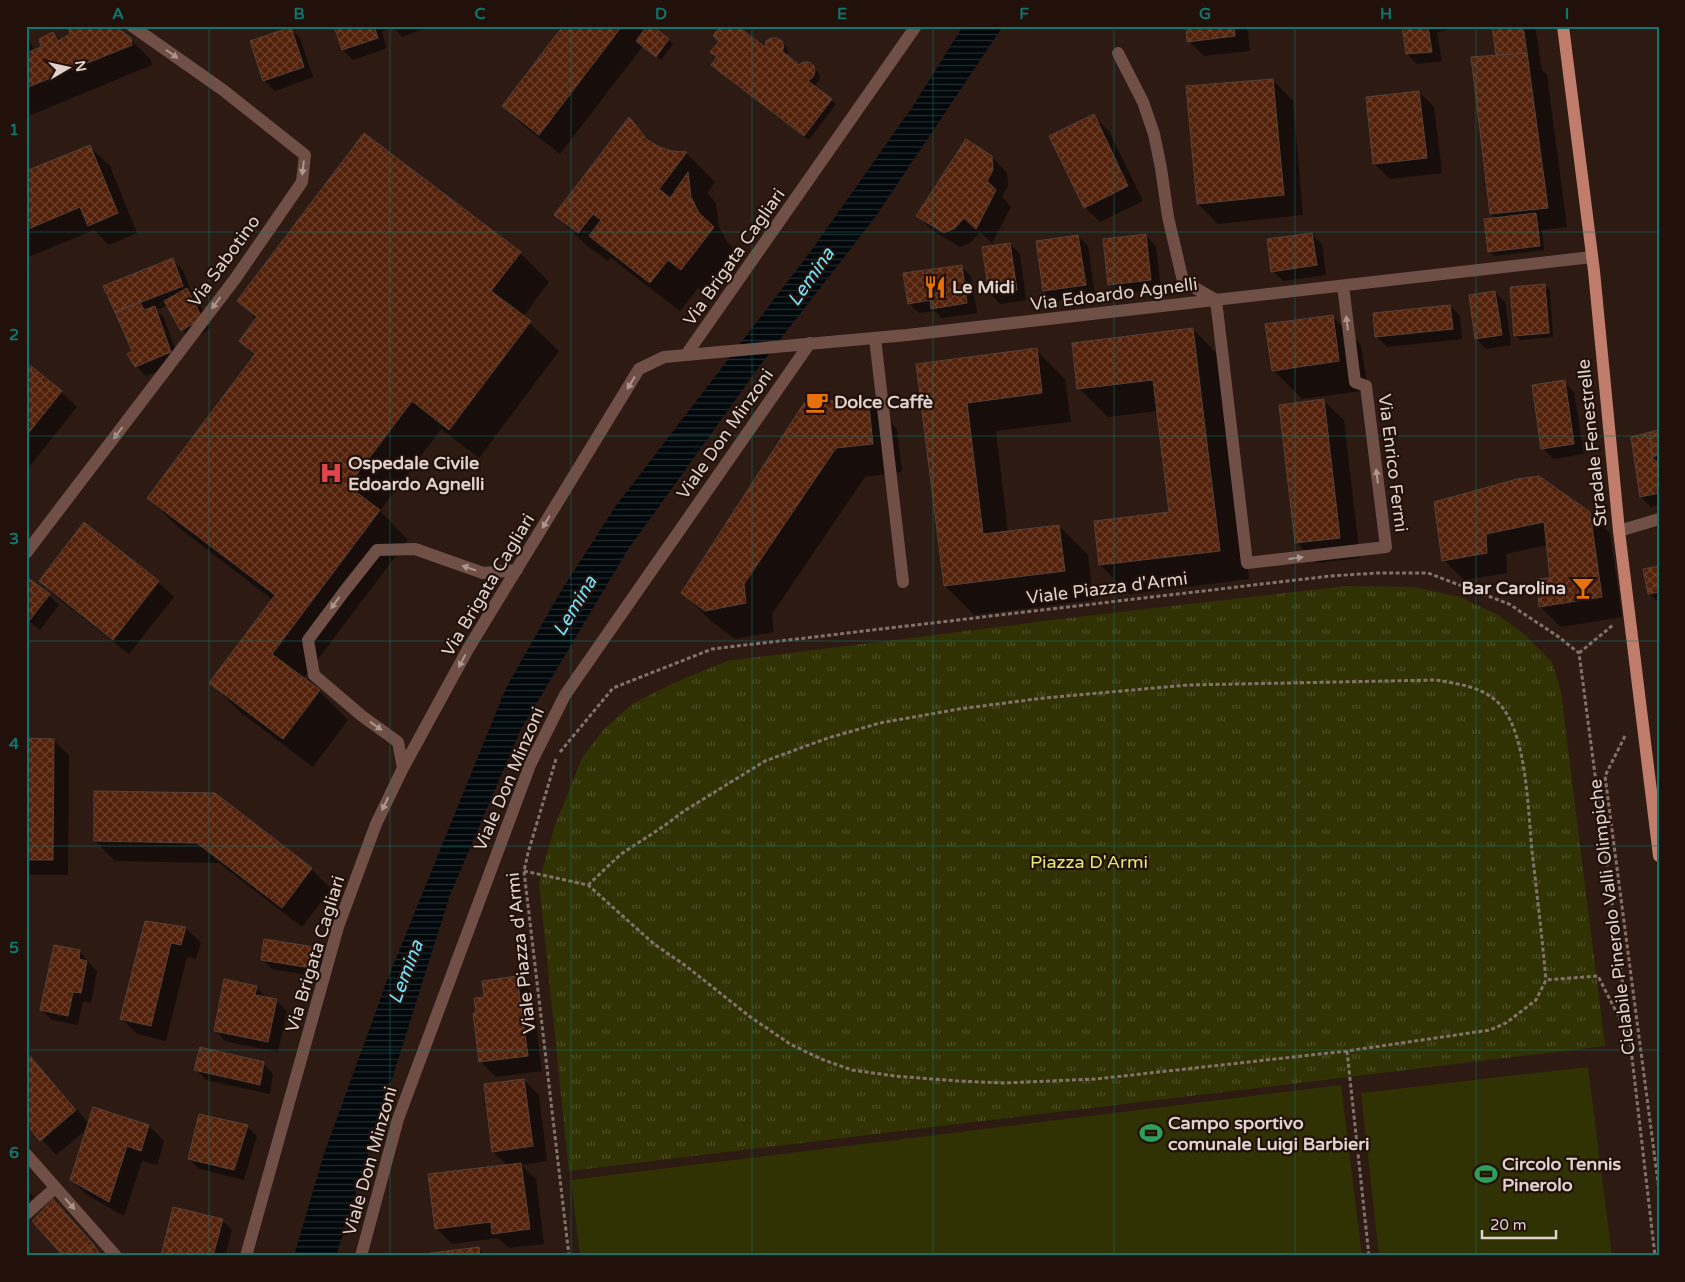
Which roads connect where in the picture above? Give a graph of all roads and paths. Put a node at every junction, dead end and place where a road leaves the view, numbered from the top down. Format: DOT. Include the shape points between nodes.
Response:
graph roads {
  1 [pos="132,26"];
  2 [pos="916,26"];
  3 [pos="1563,26"];
  4 [pos="1118,53"];
  5 [pos="1592,257"];
  6 [pos="1343,286"];
  7 [pos="1216,300"];
  8 [pos="875,338"];
  9 [pos="810,343"];
  10 [pos="686,355"];
  11 [pos="1659,518"];
  12 [pos="1619,531"];
  13 [pos="26,553"];
  14 [pos="517,570"];
  15 [pos="903,582"];
  16 [pos="1628,611"];
  17 [pos="1579,653"];
  18 [pos="1630,728"];
  19 [pos="403,768"];
  20 [pos="1659,856"];
  21 [pos="524,871"];
  22 [pos="588,885"];
  23 [pos="1546,980"];
  24 [pos="1630,1040"];
  25 [pos="1347,1051"];
  26 [pos="26,1154"];
  27 [pos="55,1188"];
  28 [pos="1659,1190"];
  29 [pos="26,1214"];
  30 [pos="116,1256"];
  31 [pos="246,1256"];
  32 [pos="361,1256"];
  33 [pos="569,1256"];
  34 [pos="1369,1256"];
  35 [pos="1655,1256"];
  1 -- 13 [label="street, Via Sabotino, one-way" via="223,90 305,155 302,182 234,279"];
  2 -- 10 [label="street, Via Brigata Cagliari"];
  3 -- 5 [label="main road, Stradale Fenestrelle"];
  4 -- 7 [label="street, Via Edoardo Agnelli" via="1143,102 1154,134 1168,217 1184,281"];
  5 -- 6 [label="street, Via Edoardo Agnelli"];
  5 -- 12 [label="main road, Stradale Fenestrelle"];
  6 -- 7 [label="street, Via Edoardo Agnelli"];
  7 -- 6 [label="street, Via Enrico Fermi, one-way" via="1248,563 1386,547 1366,386 1355,382"];
  7 -- 8 [label="street, Via Edoardo Agnelli"];
  8 -- 9 [label="street, Via Edoardo Agnelli"];
  8 -- 15 [label="street"];
  9 -- 10 [label="street, Via Edoardo Agnelli"];
  9 -- 32 [label="street, Viale Don Minzoni" via="564,695 530,765 398,1119"];
  10 -- 14 [label="street, Via Brigata Cagliari, one-way" via="664,357 640,369"];
  11 -- 12 [label="street"];
  12 -- 16 [label="main road, Stradale Fenestrelle"];
  14 -- 19 [label="street, Via Brigata Cagliari, one-way" via="468,649"];
  14 -- 19 [label="street, one-way" via="483,573 415,548 377,550 308,640 314,675 398,742"];
  16 -- 17 [label="path"];
  16 -- 20 [label="main road, Stradale Fenestrelle"];
  17 -- 21 [label="path, Viale Piazza d'Armi" via="1509,604 1428,573 1330,576 712,648 613,688 606,696 557,755"];
  17 -- 24 [label="path"];
  18 -- 28 [label="path, Ciclabile Pinerolo Valli Olimpiche" via="1605,776"];
  19 -- 31 [label="street, Via Brigata Cagliari, one-way" via="376,824 338,927"];
  21 -- 22 [label="path"];
  21 -- 33 [label="path, Viale Piazza d'Armi"];
  22 -- 23 [label="path" via="621,854 765,761 880,723 1044,698 1188,685 1436,680 1485,692 1501,706 1511,721 1525,780"];
  22 -- 25 [label="path" via="654,944 748,1016 790,1044 852,1070 1004,1083 1096,1079"];
  23 -- 24 [label="path" via="1598,976"];
  23 -- 25 [label="path" via="1536,1000 1506,1023 1490,1030"];
  24 -- 35 [label="path"];
  25 -- 34 [label="path"];
  26 -- 27 [label="street"];
  27 -- 29 [label="street"];
  27 -- 30 [label="street, one-way"];
}
